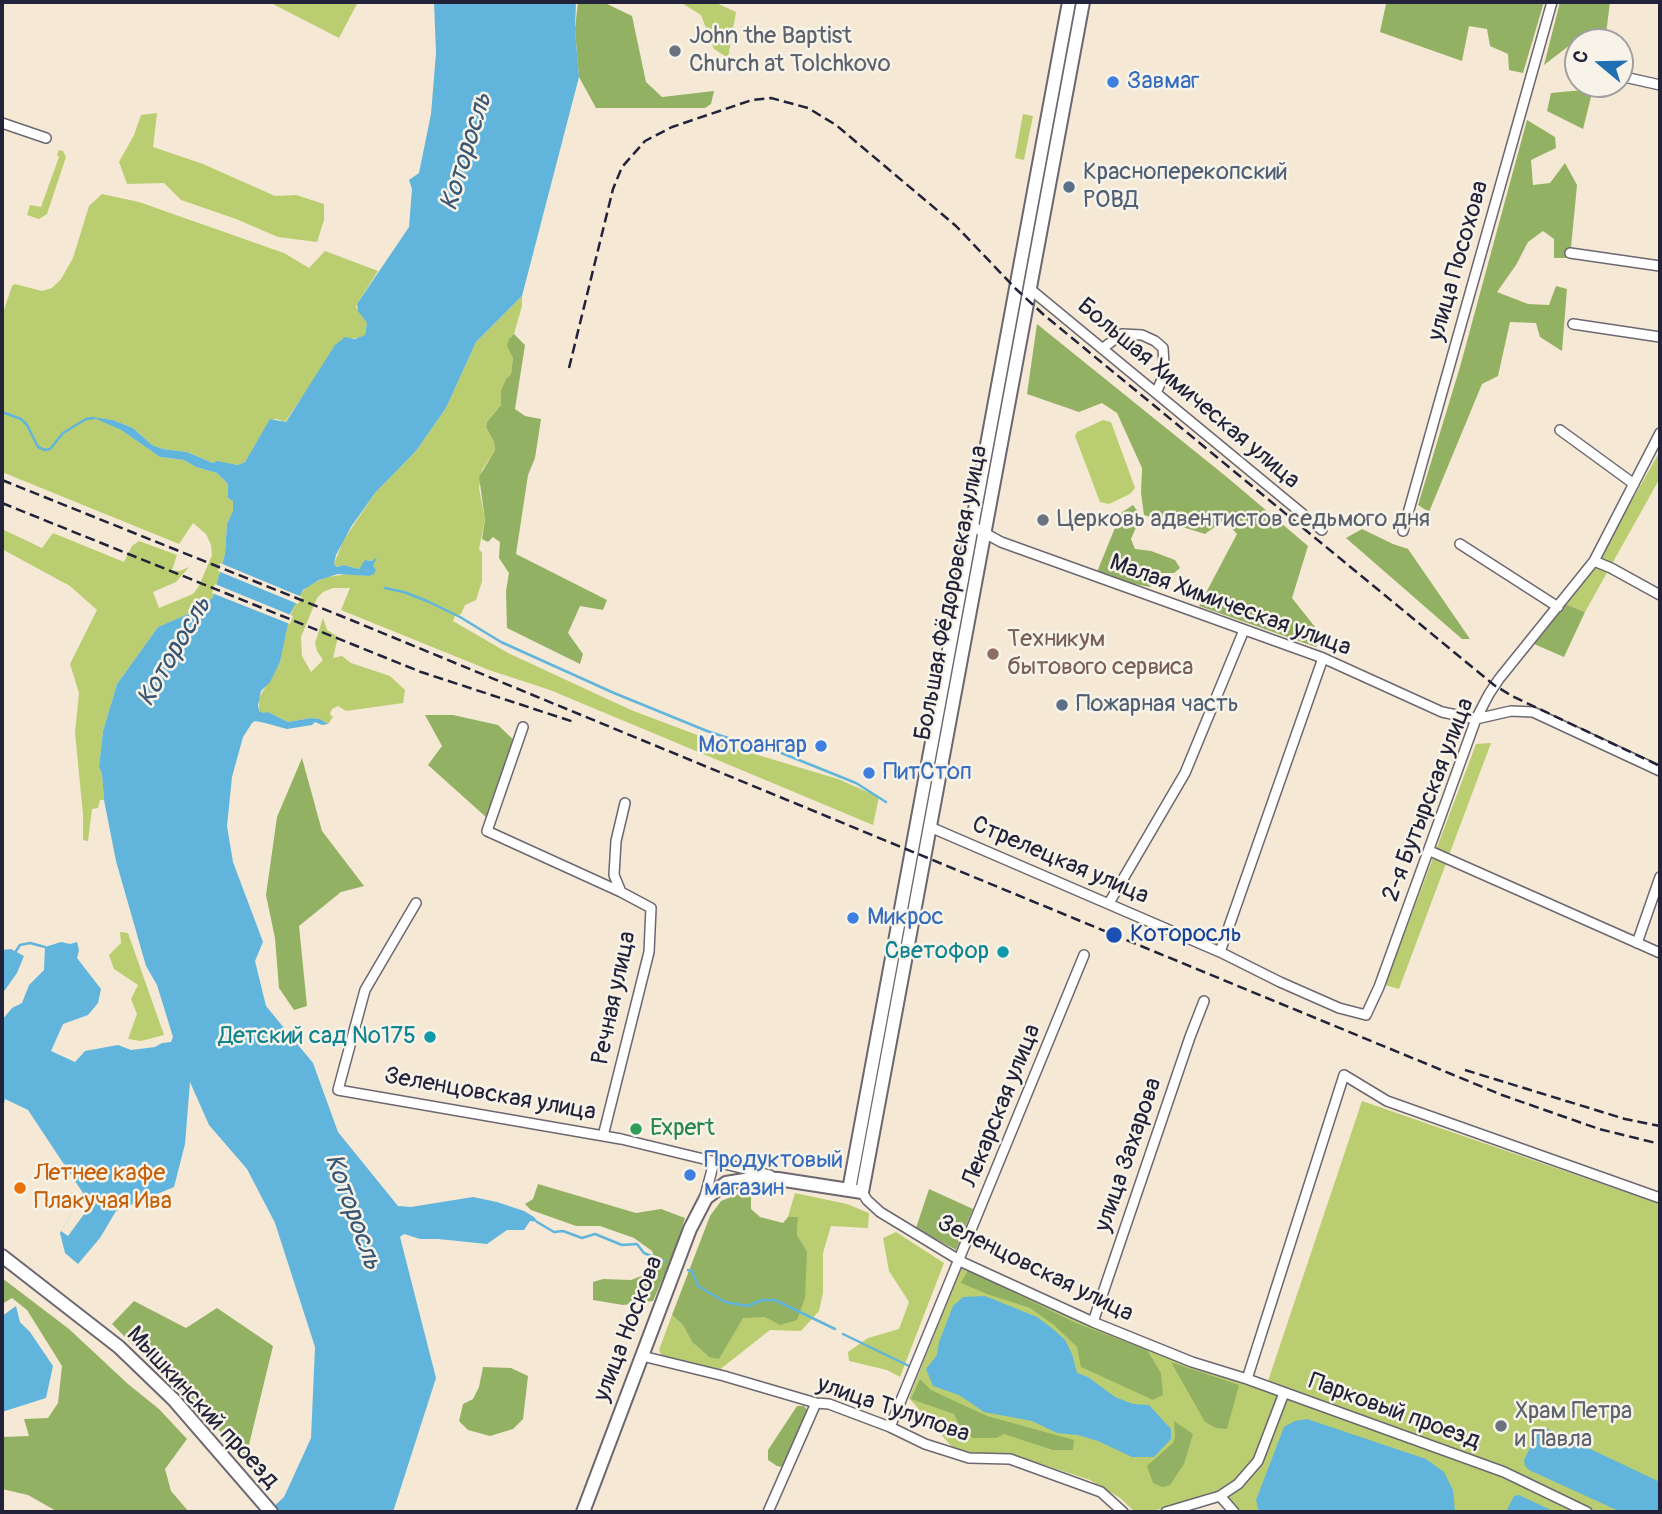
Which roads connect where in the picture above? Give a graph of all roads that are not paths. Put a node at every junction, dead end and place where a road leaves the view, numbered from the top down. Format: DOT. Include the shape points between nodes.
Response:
graph roads {
  1 [pos="1069,2"];
  2 [pos="1083,2"];
  3 [pos="1552,2"];
  4 [pos="1634,79"];
  5 [pos="1660,85"];
  6 [pos="2,123"];
  7 [pos="46,138"];
  8 [pos="1570,253"];
  9 [pos="1660,266"];
  10 [pos="1030,289"];
  11 [pos="1573,324"];
  12 [pos="1660,337"];
  13 [pos="1102,348"];
  14 [pos="1156,393"];
  15 [pos="1560,430"];
  16 [pos="1660,435"];
  17 [pos="1634,484"];
  18 [pos="972,526"];
  19 [pos="1322,530"];
  20 [pos="1403,531"];
  21 [pos="985,534"];
  22 [pos="1460,544"];
  23 [pos="1594,561"];
  24 [pos="1660,594"];
  25 [pos="1558,607"];
  26 [pos="1244,630"];
  27 [pos="1323,658"];
  28 [pos="1476,719"];
  29 [pos="523,727"];
  30 [pos="1660,771"];
  31 [pos="625,803"];
  32 [pos="930,827"];
  33 [pos="1430,850"];
  34 [pos="1660,877"];
  35 [pos="621,892"];
  36 [pos="1109,903"];
  37 [pos="416,904"];
  38 [pos="1637,943"];
  39 [pos="1220,952"];
  40 [pos="1660,953"];
  41 [pos="1084,955"];
  42 [pos="1205,1001"];
  43 [pos="1366,1015"];
  44 [pos="603,1136"];
  45 [pos="714,1162"];
  46 [pos="740,1174"];
  47 [pos="849,1190"];
  48 [pos="863,1192"];
  49 [pos="1660,1198"];
  50 [pos="702,1204"];
  51 [pos="2,1256"];
  52 [pos="960,1259"];
  53 [pos="1093,1322"];
  54 [pos="642,1356"];
  55 [pos="1247,1379"];
  56 [pos="1262,1385"];
  57 [pos="1284,1393"];
  58 [pos="816,1403"];
  59 [pos="890,1427"];
  60 [pos="1216,1498"];
  61 [pos="271,1512"];
  62 [pos="583,1512"];
  63 [pos="768,1512"];
  64 [pos="1123,1512"];
  65 [pos="1166,1512"];
  66 [pos="1234,1512"];
  67 [pos="1587,1512"];
  1 -- 18 [label="main road, Большая Фёдоровская улица"];
  2 -- 10 [label="main road, Большая Фёдоровская улица"];
  3 -- 20 [label="street, улица Посохова"];
  4 -- 5 [label="street"];
  6 -- 7 [label="street"];
  8 -- 9 [label="street"];
  10 -- 13 [label="street, Большая Химическая улица"];
  10 -- 21 [label="main road, Большая Фёдоровская улица"];
  11 -- 12 [label="street"];
  13 -- 14 [label="street, Большая Химическая улица"];
  13 -- 14 [label="street" via="1122,334 1156,341 1163,348 1164,365"];
  14 -- 19 [label="street, Большая Химическая улица"];
  15 -- 17 [label="street"];
  16 -- 17 [label="street, 2-я Бутырская улица"];
  17 -- 23 [label="street, 2-я Бутырская улица"];
  18 -- 21 [label="street, Малая Химическая улица"];
  18 -- 47 [label="main road, Большая Фёдоровская улица"];
  21 -- 26 [label="street, Малая Химическая улица"];
  21 -- 32 [label="main road, Большая Фёдоровская улица"];
  22 -- 25 [label="street"];
  23 -- 24 [label="street"];
  23 -- 25 [label="street, 2-я Бутырская улица"];
  25 -- 28 [label="street, 2-я Бутырская улица" via="1494,685"];
  26 -- 27 [label="street, Малая Химическая улица"];
  26 -- 36 [label="street" via="1185,773"];
  27 -- 28 [label="street, Малая Химическая улица" via="1442,712"];
  27 -- 39 [label="street"];
  28 -- 30 [label="street" via="1511,711 1533,712"];
  28 -- 33 [label="street, 2-я Бутырская улица"];
  29 -- 35 [label="street" via="487,831"];
  31 -- 35 [label="street" via="615,852 614,875"];
  32 -- 36 [label="street, Стрелецкая улица"];
  32 -- 48 [label="main road, Большая Фёдоровская улица"];
  33 -- 38 [label="street"];
  33 -- 43 [label="street, 2-я Бутырская улица"];
  34 -- 38 [label="street"];
  35 -- 44 [label="street, Речная улица" via="651,908 649,952"];
  36 -- 39 [label="street, Стрелецкая улица"];
  37 -- 44 [label="street, Зеленцовская улица" via="365,990 338,1090"];
  38 -- 40 [label="street"];
  39 -- 43 [label="street, Стрелецкая улица" via="1315,998"];
  41 -- 52 [label="street, Лекарская улица"];
  42 -- 53 [label="street, улица Захарова"];
  44 -- 45 [label="street, Зеленцовская улица"];
  45 -- 46 [label="street, Зеленцовская улица"];
  45 -- 50 [label="street, улица Носкова"];
  46 -- 47 [label="main road, Зеленцовская улица"];
  46 -- 50 [label="main road, Зеленцовская улица"];
  47 -- 48 [label="main road, Зеленцовская улица"];
  48 -- 52 [label="street, Зеленцовская улица" via="880,1212"];
  49 -- 55 [label="street" via="1387,1101 1343,1075"];
  50 -- 54 [label="main road, улица Носкова"];
  51 -- 61 [label="main road, Мышкинский проезд" via="119,1347 174,1401"];
  52 -- 53 [label="street, Зеленцовская улица"];
  52 -- 59 [label="street, Лекарская улица"];
  53 -- 55 [label="street, Зеленцовская улица"];
  54 -- 58 [label="street, улица Тулупова"];
  54 -- 62 [label="main road, улица Носкова"];
  55 -- 56 [label="street, Зеленцовская улица"];
  56 -- 57 [label="street, Парковый проезд"];
  57 -- 60 [label="street" via="1258,1461 1238,1484"];
  57 -- 67 [label="street, Парковый проезд" via="1504,1472"];
  58 -- 59 [label="street, улица Тулупова"];
  58 -- 63 [label="street"];
  59 -- 64 [label="street, улица Тулупова" via="969,1458 1010,1459 1080,1484 1101,1492"];
  60 -- 65 [label="street"];
  60 -- 66 [label="street"];
}
